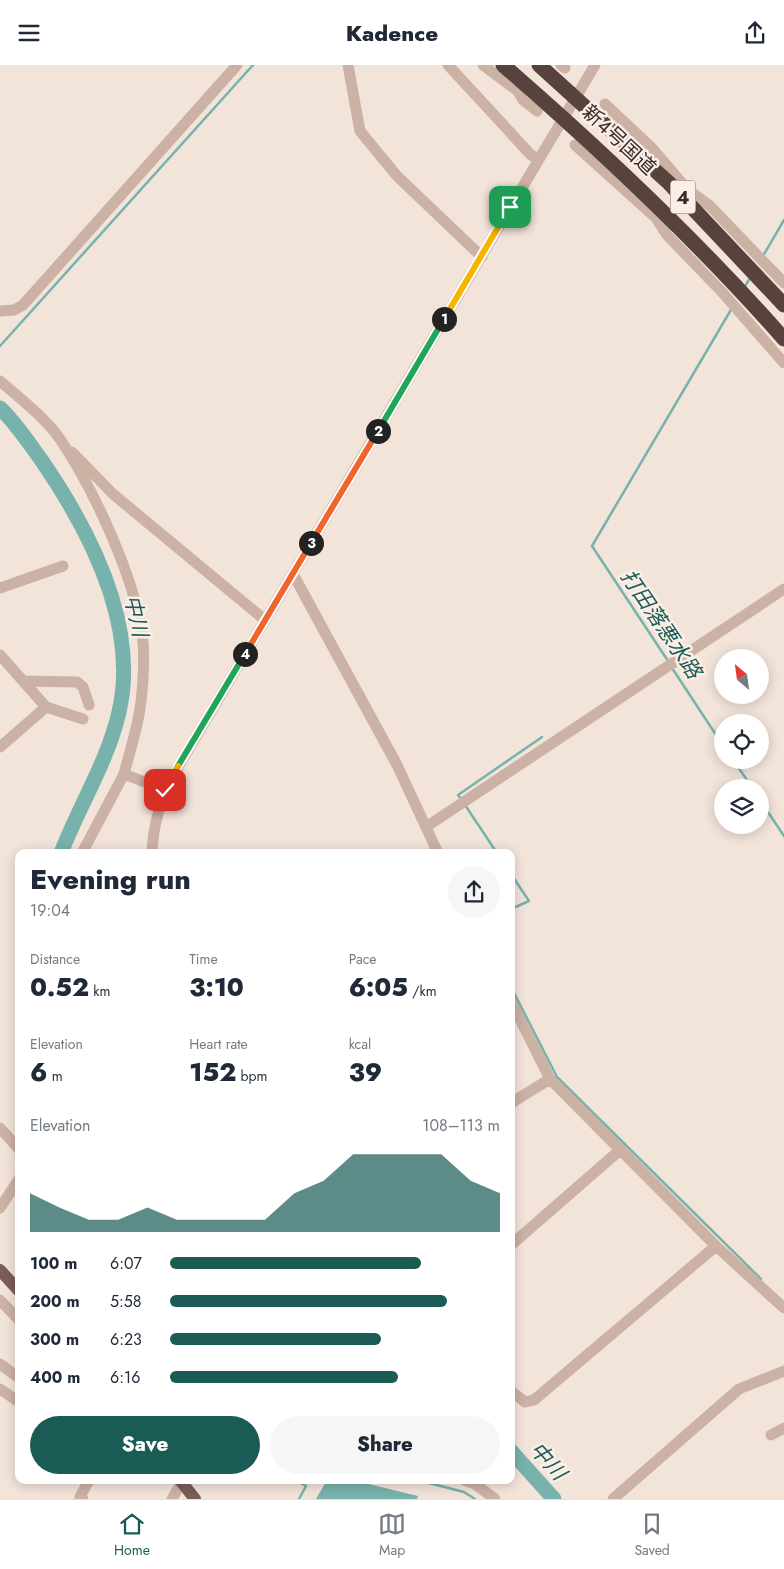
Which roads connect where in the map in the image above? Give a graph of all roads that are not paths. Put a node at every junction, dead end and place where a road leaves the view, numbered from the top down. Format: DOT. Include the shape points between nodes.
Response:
graph roads {
  1 [pos="237,65"];
  2 [pos="348,65"];
  3 [pos="448,65"];
  4 [pos="483,65"];
  5 [pos="539,65"];
  6 [pos="594,65"];
  7 [pos="508,74"];
  8 [pos="576,96"];
  9 [pos="605,104"];
  10 [pos="537,111"];
  11 [pos="564,117"];
  12 [pos="575,145"];
  13 [pos="539,159"];
  14 [pos="672,180"];
  15 [pos="651,206"];
  16 [pos="482,257"];
  17 [pos="784,283"];
  18 [pos="784,305"];
  19 [pos="0,311"];
  20 [pos="784,339"];
  21 [pos="784,363"];
  22 [pos="0,381"];
  23 [pos="59,438"];
  24 [pos="62,566"];
  25 [pos="293,574"];
  26 [pos="0,589"];
  27 [pos="784,589"];
  28 [pos="265,621"];
  29 [pos="0,655"];
  30 [pos="24,681"];
  31 [pos="89,705"];
  32 [pos="46,707"];
  33 [pos="83,719"];
  34 [pos="0,747"];
  35 [pos="124,774"];
  36 [pos="165,790"];
  37 [pos="426,827"];
  38 [pos="84,849"];
  39 [pos="152,849"];
  40 [pos="436,849"];
  41 [pos="515,1009"];
  42 [pos="550,1079"];
  43 [pos="515,1101"];
  44 [pos="0,1128"];
  45 [pos="15,1145"];
  46 [pos="620,1150"];
  47 [pos="15,1185"];
  48 [pos="0,1208"];
  49 [pos="515,1242"];
  50 [pos="716,1246"];
  51 [pos="0,1270"];
  52 [pos="15,1287"];
  53 [pos="0,1300"];
  54 [pos="784,1308"];
  55 [pos="15,1316"];
  56 [pos="0,1363"];
  57 [pos="784,1371"];
  58 [pos="15,1375"];
  59 [pos="0,1389"];
  60 [pos="515,1394"];
  61 [pos="15,1399"];
  62 [pos="784,1427"];
  63 [pos="772,1435"];
  64 [pos="87,1484"];
  65 [pos="180,1484"];
  66 [pos="183,1484"];
  67 [pos="475,1484"];
  68 [pos="80,1498"];
  69 [pos="172,1499"];
  70 [pos="195,1499"];
  71 [pos="495,1499"];
  72 [pos="613,1499"];
  1 -- 19 [label="street" via="23,305"];
  2 -- 16 [label="street" via="360,131 397,176"];
  3 -- 13 [label="street" via="531,155"];
  4 -- 7 [label="street"];
  5 -- 8 [label="highway, 新4号国道 / 4"];
  6 -- 8 [label="street"];
  7 -- 10 [label="street"];
  7 -- 11 [label="highway, 新4号国道 / 4"];
  8 -- 11 [label="street"];
  8 -- 14 [label="highway, 新4号国道 / 4"];
  9 -- 14 [label="street" via="652,148"];
  11 -- 13 [label="street"];
  11 -- 15 [label="highway, 新4号国道 / 4"];
  12 -- 15 [label="street"];
  13 -- 16 [label="street"];
  14 -- 17 [label="street" via="710,206"];
  14 -- 18 [label="highway, 新4号国道 / 4"];
  15 -- 20 [label="highway, 新4号国道 / 4"];
  15 -- 21 [label="street"];
  16 -- 25 [label="street"];
  22 -- 23 [label="street"];
  23 -- 28 [label="street" via="113,494"];
  23 -- 35 [label="street" via="112,541 132,590 140,621 142,692"];
  24 -- 26 [label="street"];
  25 -- 28 [label="street"];
  25 -- 37 [label="street"];
  27 -- 37 [label="street"];
  28 -- 36 [label="street"];
  29 -- 30 [label="street"];
  30 -- 31 [label="street" via="77,682 84,687"];
  30 -- 32 [label="street"];
  32 -- 33 [label="street"];
  32 -- 34 [label="street"];
  35 -- 36 [label="street"];
  35 -- 38 [label="street"];
  36 -- 39 [label="street" via="153,826"];
  37 -- 40 [label="street"];
  41 -- 42 [label="street"];
  42 -- 43 [label="street"];
  42 -- 46 [label="street"];
  44 -- 45 [label="street"];
  46 -- 49 [label="street"];
  46 -- 50 [label="street"];
  47 -- 48 [label="street"];
  50 -- 54 [label="street"];
  50 -- 60 [label="street" via="534,1400 526,1402"];
  51 -- 52 [label="main road"];
  53 -- 55 [label="street"];
  56 -- 58 [label="street"];
  57 -- 72 [label="street" via="739,1389"];
  59 -- 61 [label="street"];
  62 -- 63 [label="street"];
  64 -- 68 [label="street"];
  65 -- 69 [label="street"];
  66 -- 70 [label="main road"];
  67 -- 71 [label="street"];
}
